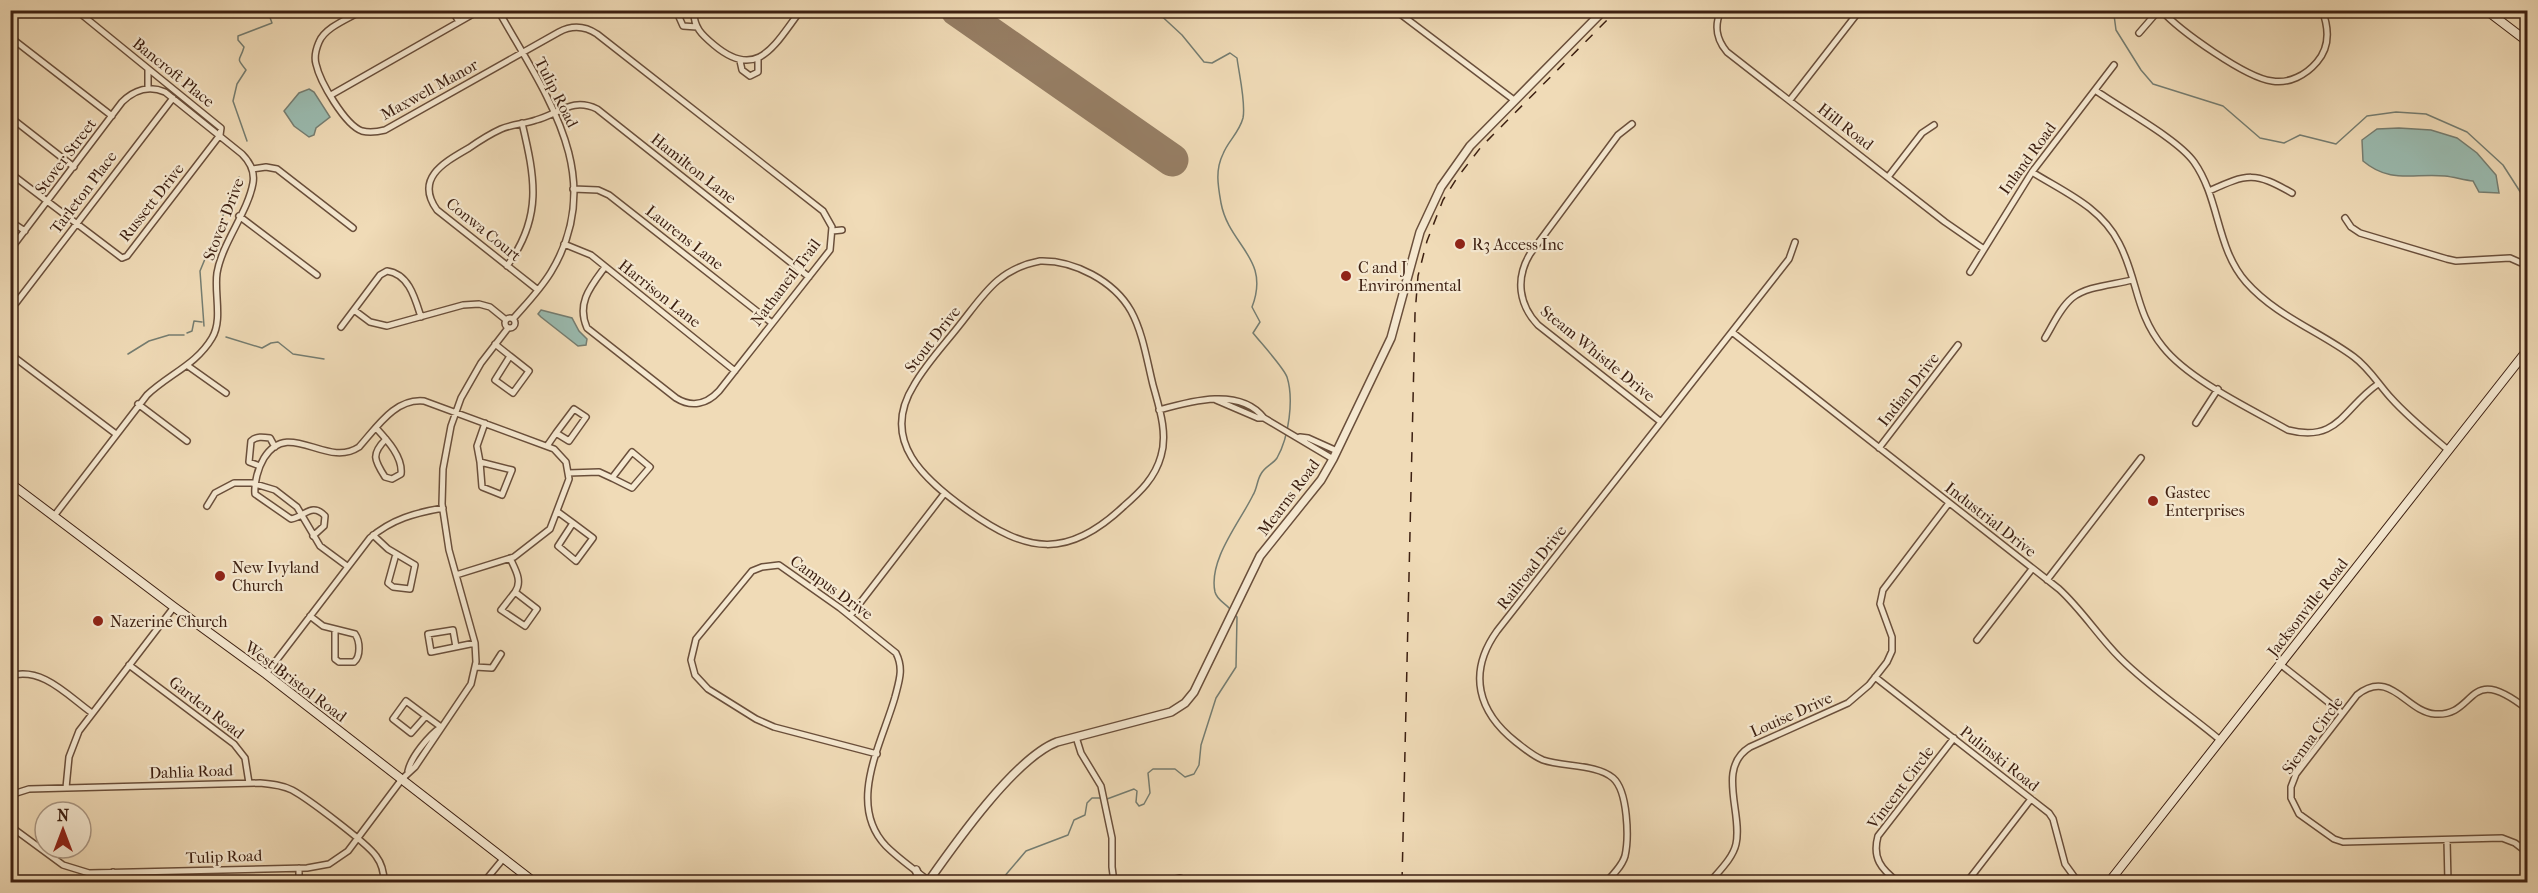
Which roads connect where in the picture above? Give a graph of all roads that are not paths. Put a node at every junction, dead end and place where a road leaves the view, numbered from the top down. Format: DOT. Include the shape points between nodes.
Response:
graph roads {
  1 [pos="76,10"];
  2 [pos="363,10"];
  3 [pos="452,10"];
  4 [pos="480,10"];
  5 [pos="498,10"];
  6 [pos="685,10"];
  7 [pos="694,10"];
  8 [pos="801,10"];
  9 [pos="1395,10"];
  10 [pos="1604,10"];
  11 [pos="1721,10"];
  12 [pos="1860,10"];
  13 [pos="2160,10"];
  14 [pos="2322,10"];
  15 [pos="2486,10"];
  16 [pos="459,22"];
  17 [pos="697,27"];
  18 [pos="2139,33"];
  19 [pos="10,37"];
  20 [pos="2528,42"];
  21 [pos="522,53"];
  22 [pos="758,59"];
  23 [pos="740,61"];
  24 [pos="2114,65"];
  25 [pos="148,69"];
  26 [pos="148,89"];
  27 [pos="2095,90"];
  28 [pos="331,95"];
  29 [pos="173,98"];
  30 [pos="1514,100"];
  31 [pos="1790,100"];
  32 [pos="554,111"];
  33 [pos="112,116"];
  34 [pos="10,117"];
  35 [pos="522,123"];
  36 [pos="1632,124"];
  37 [pos="1934,125"];
  38 [pos="220,135"];
  39 [pos="74,167"];
  40 [pos="252,169"];
  41 [pos="2032,172"];
  42 [pos="10,173"];
  43 [pos="1888,177"];
  44 [pos="573,189"];
  45 [pos="2209,191"];
  46 [pos="2292,194"];
  47 [pos="47,202"];
  48 [pos="239,216"];
  49 [pos="2345,218"];
  50 [pos="10,221"];
  51 [pos="76,224"];
  52 [pos="353,228"];
  53 [pos="842,230"];
  54 [pos="25,231"];
  55 [pos="832,231"];
  56 [pos="1795,243"];
  57 [pos="564,244"];
  58 [pos="1984,249"];
  59 [pos="10,250"];
  60 [pos="507,266"];
  61 [pos="2528,266"];
  62 [pos="605,267"];
  63 [pos="1970,272"];
  64 [pos="317,275"];
  65 [pos="809,277"];
  66 [pos="2132,280"];
  67 [pos="538,290"];
  68 [pos="13,301"];
  69 [pos="354,310"];
  70 [pos="421,317"];
  71 [pos="513,319"];
  72 [pos="506,320"];
  73 [pos="772,323"];
  74 [pos="341,327"];
  75 [pos="508,328"];
  76 [pos="1732,332"];
  77 [pos="2045,338"];
  78 [pos="495,344"];
  79 [pos="1958,345"];
  80 [pos="2528,350"];
  81 [pos="10,354"];
  82 [pos="510,356"];
  83 [pos="188,366"];
  84 [pos="735,371"];
  85 [pos="2378,384"];
  86 [pos="2218,389"];
  87 [pos="226,393"];
  88 [pos="699,403"];
  89 [pos="138,405"];
  90 [pos="702,410"];
  91 [pos="1160,410"];
  92 [pos="455,412"];
  93 [pos="1661,422"];
  94 [pos="485,423"];
  95 [pos="2196,423"];
  96 [pos="376,428"];
  97 [pos="556,433"];
  98 [pos="116,435"];
  99 [pos="1300,437"];
  100 [pos="386,439"];
  101 [pos="187,441"];
  102 [pos="547,446"];
  103 [pos="275,447"];
  104 [pos="1879,448"];
  105 [pos="2448,450"];
  106 [pos="1337,451"];
  107 [pos="2141,458"];
  108 [pos="1334,459"];
  109 [pos="480,462"];
  110 [pos="260,466"];
  111 [pos="568,473"];
  112 [pos="612,478"];
  113 [pos="10,483"];
  114 [pos="256,484"];
  115 [pos="944,494"];
  116 [pos="1949,503"];
  117 [pos="207,506"];
  118 [pos="443,508"];
  119 [pos="558,512"];
  120 [pos="302,514"];
  121 [pos="54,516"];
  122 [pos="573,523"];
  123 [pos="373,535"];
  124 [pos="313,536"];
  125 [pos="396,554"];
  126 [pos="510,558"];
  127 [pos="347,567"];
  128 [pos="2032,568"];
  129 [pos="456,575"];
  130 [pos="2047,580"];
  131 [pos="515,592"];
  132 [pos="174,607"];
  133 [pos="310,616"];
  134 [pos="850,616"];
  135 [pos="335,629"];
  136 [pos="1977,640"];
  137 [pos="475,643"];
  138 [pos="456,647"];
  139 [pos="501,654"];
  140 [pos="2280,664"];
  141 [pos="129,665"];
  142 [pos="475,667"];
  143 [pos="266,674"];
  144 [pos="10,676"];
  145 [pos="1875,677"];
  146 [pos="2528,710"];
  147 [pos="92,713"];
  148 [pos="2342,713"];
  149 [pos="426,716"];
  150 [pos="441,727"];
  151 [pos="1076,737"];
  152 [pos="1954,738"];
  153 [pos="2220,740"];
  154 [pos="877,754"];
  155 [pos="402,779"];
  156 [pos="249,783"];
  157 [pos="66,788"];
  158 [pos="10,795"];
  159 [pos="2031,799"];
  160 [pos="10,826"];
  161 [pos="357,838"];
  162 [pos="2447,840"];
  163 [pos="2528,853"];
  164 [pos="503,859"];
  165 [pos="300,868"];
  166 [pos="916,870"];
  167 [pos="113,872"];
  168 [pos="114,882"];
  169 [pos="299,882"];
  170 [pos="384,882"];
  171 [pos="484,882"];
  172 [pos="534,882"];
  173 [pos="921,882"];
  174 [pos="929,882"];
  175 [pos="1114,882"];
  176 [pos="1163,882"];
  177 [pos="1191,882"];
  178 [pos="1606,882"];
  179 [pos="1710,882"];
  180 [pos="1898,882"];
  181 [pos="1966,882"];
  182 [pos="2078,882"];
  183 [pos="2109,882"];
  184 [pos="2448,882"];
  1 -- 25 [label="street, Bancroft Place"];
  2 -- 28 [label="street, Maxwell Manor" via="329,30 319,41 315,62"];
  3 -- 16 [label="street"];
  4 -- 16 [label="street"];
  5 -- 21 [label="street, Tulip Road"];
  6 -- 17 [label="street" via="679,22"];
  7 -- 17 [label="street"];
  8 -- 22 [label="street"];
  9 -- 30 [label="street"];
  10 -- 30 [label="street, Mearns Road"];
  11 -- 31 [label="street, Hill Road" via="1716,27 1723,47"];
  12 -- 31 [label="street"];
  13 -- 14 [label="street" via="2186,34 2259,77 2277,82 2300,76 2320,59 2327,35"];
  13 -- 18 [label="street"];
  15 -- 20 [label="main road"];
  16 -- 28 [label="street"];
  17 -- 23 [label="street" via="724,53"];
  19 -- 33 [label="street"];
  21 -- 28 [label="street, Maxwell Manor" via="376,132 362,131 351,124"];
  21 -- 32 [label="street, Tulip Road"];
  21 -- 55 [label="street, Nathaneil Trail" via="570,27 594,31 823,211"];
  22 -- 23 [label="street"];
  22 -- 23 [label="street" via="758,72 750,76 742,70"];
  24 -- 27 [label="street, Inland Road"];
  25 -- 26 [label="street"];
  25 -- 38 [label="street, Bancroft Place" via="221,128"];
  26 -- 29 [label="street" via="160,90"];
  26 -- 33 [label="street, Stover Street" via="130,95"];
  27 -- 41 [label="street, Inland Road"];
  27 -- 45 [label="street" via="2183,150"];
  29 -- 38 [label="street"];
  29 -- 51 [label="street, Tarleton Place"];
  30 -- 106 [label="street, Mearns Road" via="1470,146 1435,198 1420,232 1391,338"];
  31 -- 43 [label="street, Hill Road"];
  32 -- 35 [label="street, Conwa Court" via="539,120"];
  32 -- 44 [label="street, Tulip Road" via="570,153"];
  32 -- 65 [label="street, Hamilton Lane" via="574,104 597,109"];
  33 -- 39 [label="street, Stover Street"];
  34 -- 39 [label="street"];
  35 -- 60 [label="street" via="534,173 534,198 525,237"];
  35 -- 60 [label="street, Conwa Court" via="500,129 444,162 434,173 430,187 437,210"];
  36 -- 93 [label="street, Steam Whistle Drive" via="1618,135 1530,254 1521,275 1521,291 1527,312 1539,325"];
  37 -- 43 [label="street" via="1922,133"];
  38 -- 40 [label="street, Stover Drive" via="244,156"];
  38 -- 51 [label="street, Russett Drive" via="127,256 122,258"];
  39 -- 47 [label="street, Stover Street"];
  40 -- 48 [label="street, Stover Drive" via="252,188"];
  40 -- 52 [label="street" via="277,169"];
  41 -- 58 [label="street, Inland Road"];
  41 -- 66 [label="street" via="2098,215 2119,243"];
  42 -- 47 [label="street, Russett Drive"];
  43 -- 58 [label="street, Hill Road"];
  44 -- 57 [label="street, Tulip Road"];
  44 -- 73 [label="street, Laurens Lane" via="598,190 609,195"];
  45 -- 46 [label="street" via="2252,177 2264,178"];
  45 -- 85 [label="street" via="2225,246 2246,281 2281,312 2356,358"];
  47 -- 51 [label="street, Russett Drive"];
  47 -- 54 [label="street, Stover Street"];
  48 -- 64 [label="street"];
  48 -- 83 [label="street, Stover Drive" via="217,272 216,331"];
  49 -- 61 [label="street" via="2357,231 2456,261 2510,258"];
  50 -- 54 [label="street"];
  51 -- 68 [label="street, Tarleton Place"];
  53 -- 55 [label="street"];
  54 -- 59 [label="street, Stover Street"];
  55 -- 65 [label="street, Nathaneil Trail" via="830,250"];
  56 -- 76 [label="street, Railroad Drive" via="1789,259"];
  57 -- 62 [label="street, Harrison Lane" via="588,253"];
  57 -- 67 [label="street, Tulip Road"];
  58 -- 63 [label="street, Inland Road"];
  60 -- 67 [label="street, Conwa Court"];
  62 -- 84 [label="street, Harrison Lane"];
  62 -- 88 [label="street" via="584,301 587,328 676,398"];
  65 -- 73 [label="street, Nathaneil Trail"];
  66 -- 77 [label="street" via="2072,298"];
  66 -- 86 [label="street" via="2144,319 2163,347 2184,368"];
  67 -- 71 [label="street, Tulip Road"];
  69 -- 70 [label="street" via="381,325"];
  69 -- 70 [label="street" via="380,275 391,271 412,290"];
  69 -- 74 [label="street"];
  70 -- 72 [label="street" via="472,303 490,307"];
  71 -- 72 [label="street"];
  71 -- 75 [label="street, Tulip Road" via="515,326"];
  72 -- 75 [label="street"];
  73 -- 84 [label="street, Nathaneil Trail"];
  75 -- 78 [label="street, Tulip Road"];
  76 -- 93 [label="street, Railroad Drive"];
  76 -- 104 [label="street, Industrial Drive"];
  78 -- 82 [label="street"];
  78 -- 92 [label="street, Tulip Road" via="466,387"];
  79 -- 104 [label="street, Indian Drive"];
  80 -- 105 [label="main road, Jacksonville Road"];
  81 -- 98 [label="street"];
  82 -- 82 [label="street" via="529,371 513,393 495,380"];
  83 -- 87 [label="street"];
  83 -- 89 [label="street, Stover Drive" via="162,382"];
  84 -- 88 [label="street, Nathaneil Trail" via="716,395"];
  85 -- 86 [label="street" via="2331,428 2310,434 2288,430"];
  85 -- 105 [label="street"];
  86 -- 95 [label="street"];
  88 -- 90 [label="street"];
  89 -- 98 [label="street, Stover Drive"];
  89 -- 101 [label="street"];
  91 -- 99 [label="street" via="1225,399 1260,413"];
  91 -- 115 [label="street, Stout Drive" via="1162,455 1153,476 1115,515 1083,537 1052,544 1011,538"];
  91 -- 115 [label="street, Stout Drive" via="1135,320 1119,295 1071,265 1048,261 1018,267 990,286 915,382 905,404 903,425 908,451 922,475"];
  92 -- 94 [label="street"];
  92 -- 96 [label="street" via="413,400 396,407"];
  92 -- 118 [label="street, Tulip Road" via="444,455"];
  93 -- 178 [label="street, Railroad Drive" via="1497,631 1480,670 1485,706 1502,730 1534,756 1551,763 1600,771 1620,786 1625,799 1624,858"];
  94 -- 102 [label="street"];
  94 -- 109 [label="street" via="477,446"];
  96 -- 100 [label="street"];
  96 -- 103 [label="street" via="359,447 345,453 329,453 295,442"];
  97 -- 97 [label="street" via="574,409 586,417 569,441"];
  97 -- 102 [label="street"];
  98 -- 121 [label="street, Stover Drive"];
  99 -- 106 [label="street"];
  99 -- 108 [label="street"];
  100 -- 100 [label="street" via="402,471 392,479 385,477 375,458 377,448"];
  102 -- 111 [label="street" via="563,458"];
  103 -- 110 [label="street"];
  103 -- 110 [label="street" via="266,437 251,441 249,462"];
  104 -- 116 [label="street, Industrial Drive"];
  105 -- 140 [label="main road, Jacksonville Road"];
  106 -- 108 [label="street, Mearns Road"];
  107 -- 130 [label="street"];
  108 -- 151 [label="street, Mearns Road" via="1260,556 1199,684 1180,707"];
  109 -- 109 [label="street" via="512,470 502,495 482,487"];
  110 -- 114 [label="street"];
  111 -- 112 [label="street" via="599,472"];
  111 -- 119 [label="street"];
  112 -- 112 [label="street" via="632,452 650,467 632,488"];
  113 -- 121 [label="main road, West Bristol Road"];
  114 -- 117 [label="street" via="230,484 215,493"];
  114 -- 120 [label="street" via="285,496"];
  114 -- 120 [label="street" via="257,497 287,518 295,519"];
  115 -- 134 [label="street"];
  116 -- 128 [label="street, Industrial Drive"];
  116 -- 145 [label="street, Louise Drive" via="1883,590 1881,609 1893,643 1890,656"];
  118 -- 123 [label="street" via="407,515"];
  118 -- 129 [label="street, Tulip Road" via="448,550"];
  119 -- 122 [label="street"];
  119 -- 126 [label="street" via="548,532"];
  120 -- 124 [label="street"];
  120 -- 124 [label="street" via="314,509 325,516 323,529"];
  121 -- 132 [label="main road, West Bristol Road"];
  122 -- 122 [label="street" via="592,538 576,561 558,546"];
  123 -- 125 [label="street"];
  123 -- 127 [label="street"];
  124 -- 127 [label="street"];
  125 -- 125 [label="street" via="415,565 410,589 388,583"];
  126 -- 129 [label="street"];
  126 -- 131 [label="street" via="519,579"];
  127 -- 133 [label="street"];
  128 -- 130 [label="street, Industrial Drive"];
  128 -- 136 [label="street"];
  129 -- 137 [label="street, Tulip Road"];
  130 -- 153 [label="street, Industrial Drive" via="2074,603 2122,661"];
  131 -- 131 [label="street" via="537,609 525,626 501,610"];
  132 -- 141 [label="street"];
  132 -- 143 [label="main road, West Bristol Road"];
  133 -- 135 [label="street"];
  133 -- 143 [label="street"];
  134 -- 154 [label="street, Campus Drive" via="890,646 901,662 902,673"];
  134 -- 154 [label="street, Campus Drive" via="779,565 762,567 747,575 696,639 691,660 695,675 708,689 756,719"];
  135 -- 135 [label="street" via="357,637 354,662 335,659"];
  137 -- 138 [label="street"];
  137 -- 142 [label="street, Tulip Road"];
  138 -- 138 [label="street" via="431,652 428,634 453,630"];
  139 -- 142 [label="street" via="492,668"];
  140 -- 148 [label="street"];
  140 -- 153 [label="main road, Jacksonville Road"];
  141 -- 147 [label="street"];
  141 -- 156 [label="street, Garden Road" via="234,744 245,758"];
  142 -- 150 [label="street, Tulip Road" via="467,693"];
  143 -- 155 [label="main road, West Bristol Road"];
  144 -- 147 [label="street" via="27,673 44,678"];
  145 -- 152 [label="street, Pulinski Road"];
  145 -- 179 [label="street, Louise Drive" via="1853,700 1747,748 1738,758 1732,778 1737,841 1731,856"];
  146 -- 148 [label="street, Sienna Circle" via="2508,694 2488,690 2476,692 2453,711 2432,714 2394,690 2380,687 2361,692"];
  147 -- 157 [label="street" via="71,747"];
  148 -- 162 [label="street, Sienna Circle" via="2294,778 2291,798 2299,814 2343,842"];
  149 -- 149 [label="street" via="411,733 393,719 406,701"];
  149 -- 150 [label="street"];
  150 -- 155 [label="street, Tulip Road"];
  151 -- 174 [label="street, Mearns Road" via="1047,746 1025,762 961,837"];
  151 -- 175 [label="street" via="1101,786 1112,838"];
  152 -- 159 [label="street, Pulinski Road"];
  152 -- 180 [label="street, Vincent Circle" via="1878,836 1877,860 1884,872"];
  153 -- 183 [label="main road, Jacksonville Road"];
  154 -- 166 [label="street, Campus Drive" via="867,794 871,820 884,844"];
  155 -- 161 [label="street, Tulip Road"];
  155 -- 164 [label="main road, West Bristol Road"];
  156 -- 157 [label="street, Dahlia Road"];
  156 -- 161 [label="street, Dahlia Road" via="291,789"];
  157 -- 158 [label="street, Dahlia Road" via="29,789"];
  159 -- 181 [label="street"];
  159 -- 182 [label="street, Pulinski Road" via="2053,819 2065,864"];
  160 -- 167 [label="street, Tulip Road" via="70,869"];
  161 -- 165 [label="street, Tulip Road" via="329,864"];
  161 -- 170 [label="street, Dahlia Road" via="376,855"];
  162 -- 163 [label="street, Sienna Circle" via="2502,838"];
  162 -- 184 [label="street"];
  164 -- 171 [label="street"];
  164 -- 172 [label="main road, West Bristol Road"];
  165 -- 167 [label="street, Tulip Road"];
  165 -- 169 [label="street"];
  166 -- 173 [label="street"];
  166 -- 174 [label="street, Campus Drive"];
  167 -- 168 [label="street"];
  176 -- 177 [label="street" via="1180,878"];
}
